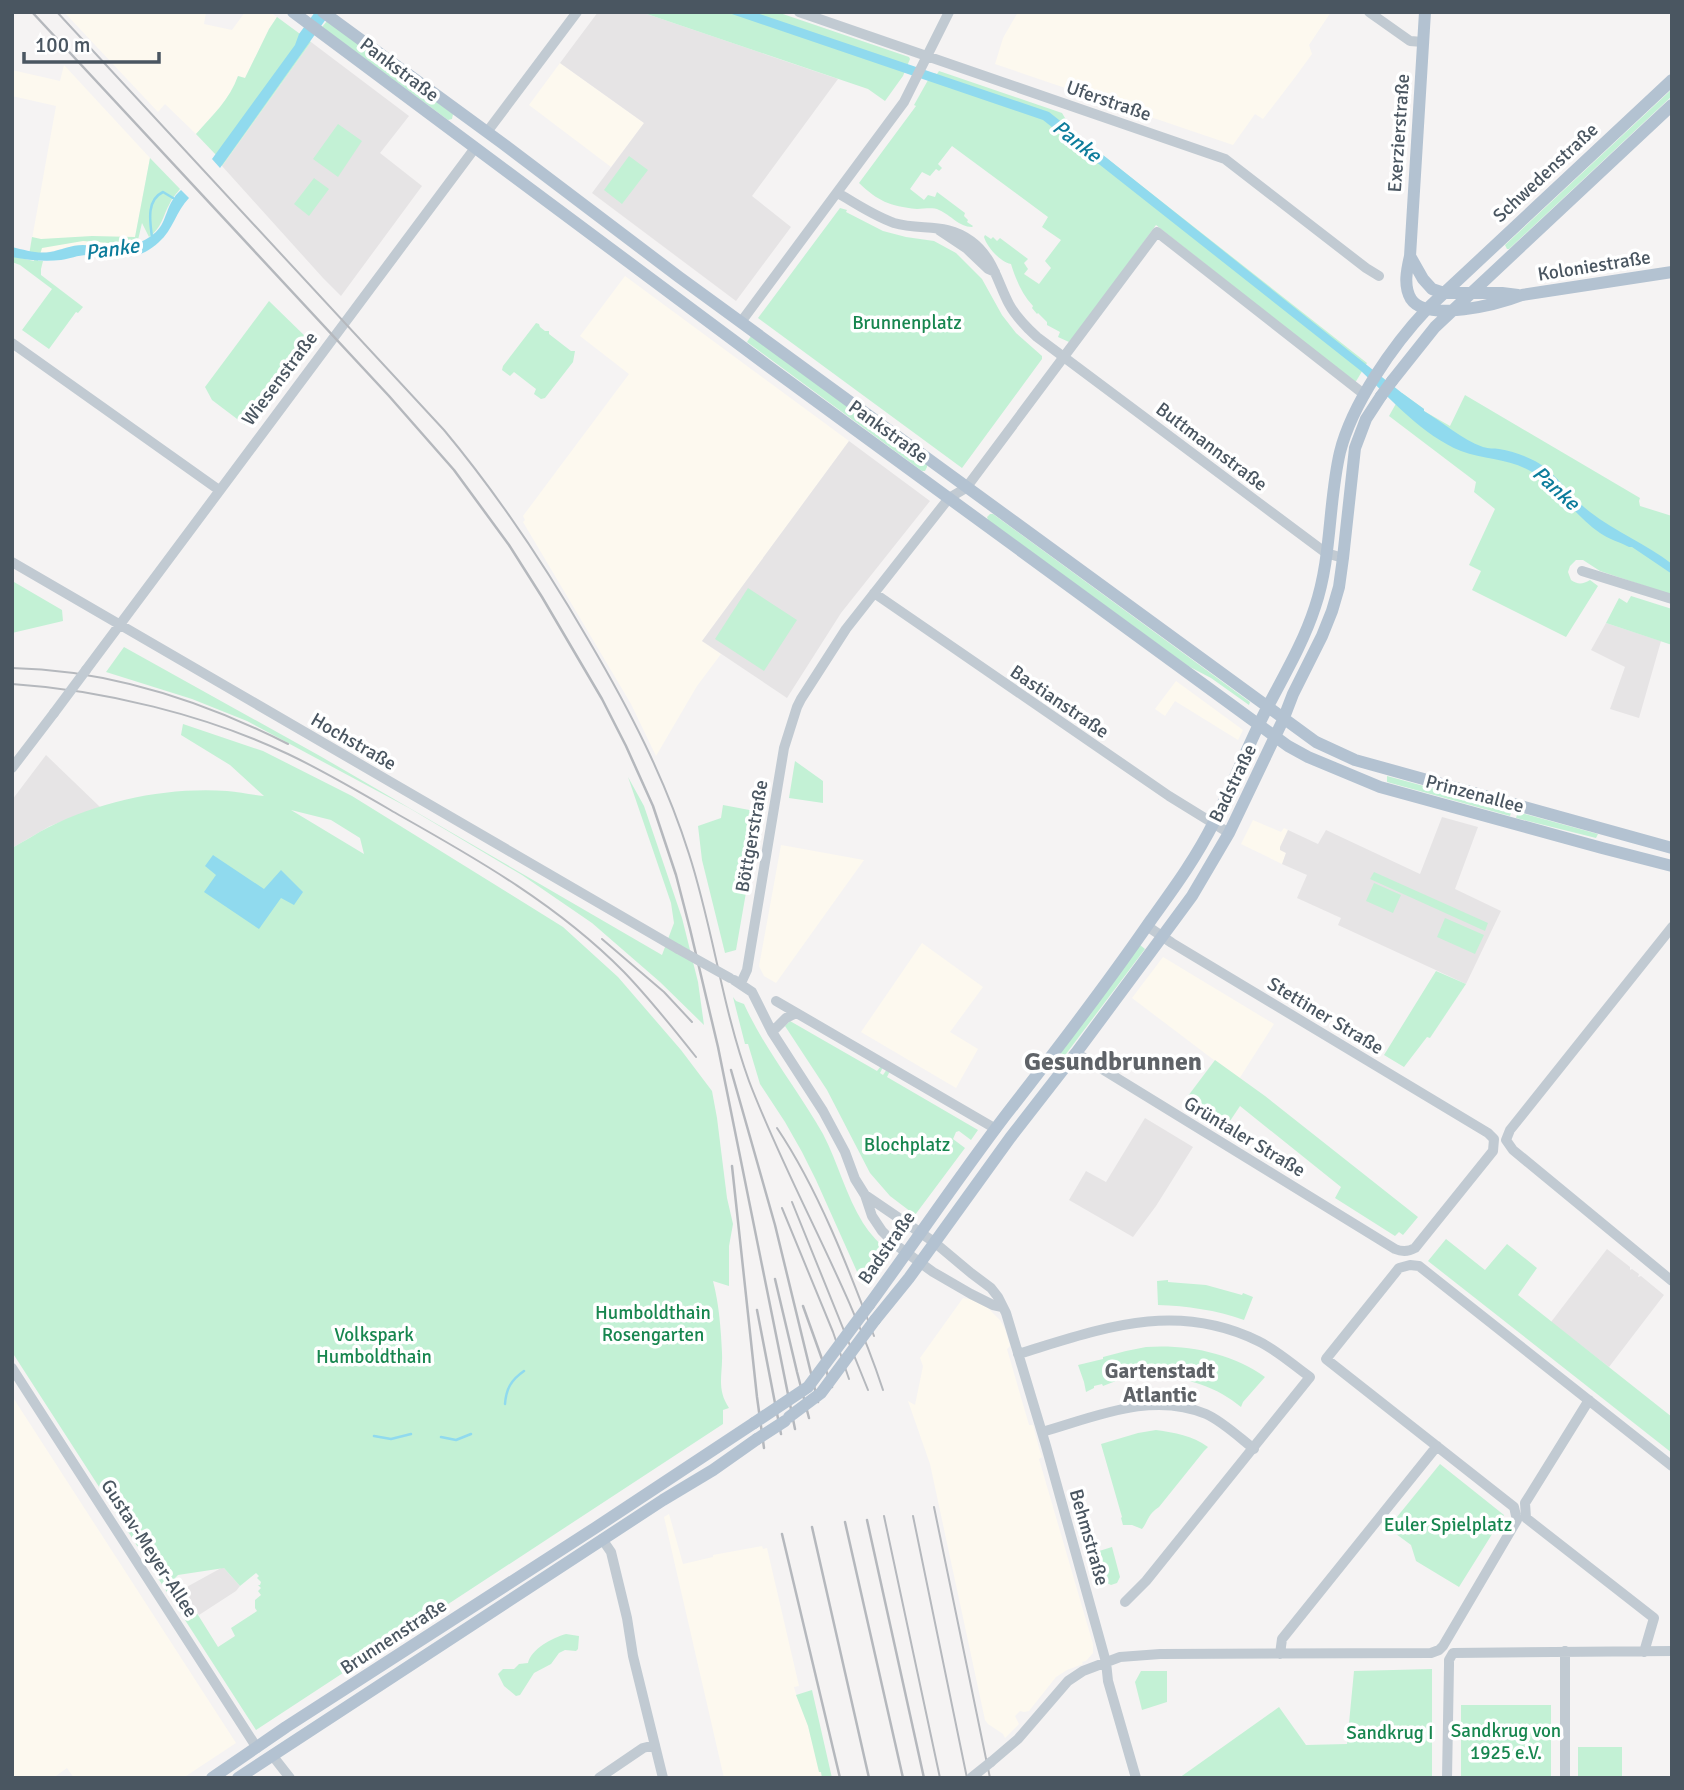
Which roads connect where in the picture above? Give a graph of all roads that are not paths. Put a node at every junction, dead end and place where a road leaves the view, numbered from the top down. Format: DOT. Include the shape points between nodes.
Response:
graph roads {
  1 [pos="292,12"];
  2 [pos="577,12"];
  3 [pos="799,12"];
  4 [pos="949,12"];
  5 [pos="1369,12"];
  6 [pos="1426,12"];
  7 [pos="327,15"];
  8 [pos="1423,42"];
  9 [pos="924,61"];
  10 [pos="1672,80"];
  11 [pos="1672,105"];
  12 [pos="462,115"];
  13 [pos="450,130"];
  14 [pos="487,132"];
  15 [pos="475,148"];
  16 [pos="512,150"];
  17 [pos="499,166"];
  18 [pos="838,192"];
  19 [pos="1410,256"];
  20 [pos="1672,272"];
  21 [pos="1379,276"];
  22 [pos="1444,293"];
  23 [pos="1469,293"];
  24 [pos="1522,295"];
  25 [pos="1427,309"];
  26 [pos="1453,309"];
  27 [pos="741,322"];
  28 [pos="12,343"];
  29 [pos="1062,358"];
  30 [pos="1367,391"];
  31 [pos="966,488"];
  32 [pos="219,490"];
  33 [pos="949,498"];
  34 [pos="1326,553"];
  35 [pos="1343,558"];
  36 [pos="12,562"];
  37 [pos="1582,571"];
  38 [pos="874,593"];
  39 [pos="1672,600"];
  40 [pos="120,624"];
  41 [pos="1267,708"];
  42 [pos="1283,720"];
  43 [pos="1259,724"];
  44 [pos="1275,736"];
  45 [pos="12,768"];
  46 [pos="1213,824"];
  47 [pos="1229,833"];
  48 [pos="1672,848"];
  49 [pos="1672,866"];
  50 [pos="1147,926"];
  51 [pos="1672,927"];
  52 [pos="1163,937"];
  53 [pos="735,981"];
  54 [pos="776,1001"];
  55 [pos="796,1013"];
  56 [pos="772,1032"];
  57 [pos="1076,1054"];
  58 [pos="996,1129"];
  59 [pos="1010,1138"];
  60 [pos="865,1195"];
  61 [pos="920,1233"];
  62 [pos="934,1242"];
  63 [pos="1415,1248"];
  64 [pos="906,1252"];
  65 [pos="919,1263"];
  66 [pos="1672,1281"];
  67 [pos="1002,1307"];
  68 [pos="1018,1353"];
  69 [pos="12,1368"];
  70 [pos="808,1387"];
  71 [pos="821,1393"];
  72 [pos="1589,1401"];
  73 [pos="1042,1432"];
  74 [pos="1437,1446"];
  75 [pos="1254,1449"];
  76 [pos="1672,1466"];
  77 [pos="599,1534"];
  78 [pos="570,1552"];
  79 [pos="1125,1602"];
  80 [pos="1565,1651"];
  81 [pos="1672,1651"];
  82 [pos="1644,1652"];
  83 [pos="1280,1654"];
  84 [pos="1106,1662"];
  85 [pos="655,1745"];
  86 [pos="257,1748"];
  87 [pos="272,1755"];
  88 [pos="212,1778"];
  89 [pos="238,1778"];
  90 [pos="290,1778"];
  91 [pos="599,1778"];
  92 [pos="663,1778"];
  93 [pos="971,1778"];
  94 [pos="1136,1778"];
  95 [pos="1447,1778"];
  96 [pos="1565,1778"];
  1 -- 13 [label="main road, Pankstraße"];
  2 -- 14 [label="street, Wiesenstraße"];
  3 -- 9 [label="street, Uferstraße"];
  4 -- 9 [label="street"];
  5 -- 8 [label="street" via="1410,41"];
  6 -- 8 [label="main road, Exerzierstraße"];
  7 -- 12 [label="main road, Pankstraße"];
  8 -- 19 [label="main road, Exerzierstraße"];
  9 -- 18 [label="street" via="904,102"];
  9 -- 21 [label="street, Uferstraße" via="1225,159"];
  10 -- 22 [label="main road, Schwedenstraße"];
  11 -- 23 [label="main road, Schwedenstraße"];
  12 -- 13 [label="main road"];
  12 -- 14 [label="main road, Pankstraße"];
  13 -- 15 [label="main road, Pankstraße"];
  14 -- 15 [label="main road, Wiesenstraße"];
  14 -- 16 [label="main road, Pankstraße"];
  15 -- 17 [label="main road, Pankstraße"];
  15 -- 32 [label="street, Wiesenstraße"];
  16 -- 17 [label="main road"];
  16 -- 27 [label="main road, Pankstraße"];
  17 -- 33 [label="main road, Pankstraße"];
  18 -- 27 [label="street"];
  18 -- 29 [label="street" via="871,214 895,223 951,230 971,241 985,253 1016,314"];
  19 -- 22 [label="main road" via="1432,289"];
  19 -- 25 [label="main road, Exerzierstraße" via="1408,292 1416,304"];
  20 -- 24 [label="main road, Koloniestraße"];
  22 -- 23 [label="main road, Koloniestraße"];
  22 -- 25 [label="main road"];
  23 -- 24 [label="main road, Koloniestraße"];
  23 -- 26 [label="main road, Schwedenstraße"];
  24 -- 26 [label="main road, Koloniestraße" via="1475,309"];
  25 -- 26 [label="main road, Koloniestraße"];
  25 -- 30 [label="main road, Badstraße"];
  26 -- 35 [label="main road, Badstraße, bridge" via="1431,331 1366,419 1355,448"];
  27 -- 31 [label="main road, Pankstraße"];
  28 -- 32 [label="street"];
  29 -- 30 [label="street" via="1157,232"];
  29 -- 31 [label="street"];
  29 -- 34 [label="street, Buttmannstraße"];
  30 -- 34 [label="main road, Badstraße" via="1340,453"];
  31 -- 33 [label="street"];
  31 -- 41 [label="main road, Pankstraße"];
  32 -- 40 [label="street, Wiesenstraße"];
  33 -- 38 [label="street, Böttgerstraße"];
  33 -- 43 [label="main road, Pankstraße"];
  34 -- 35 [label="street, Buttmannstraße"];
  34 -- 41 [label="main road, Badstraße" via="1308,626"];
  35 -- 42 [label="main road, Badstraße" via="1332,611"];
  36 -- 40 [label="street, Hochstraße"];
  37 -- 39 [label="street"];
  38 -- 46 [label="street, Bastianstraße"];
  38 -- 53 [label="street, Böttgerstraße" via="797,707 784,748 747,970"];
  40 -- 45 [label="street, Wiesenstraße, bridge"];
  40 -- 53 [label="street, Hochstraße, bridge"];
  41 -- 42 [label="main road, Prinzenallee"];
  41 -- 43 [label="main road, Badstraße"];
  42 -- 44 [label="main road, Badstraße"];
  42 -- 48 [label="main road, Prinzenallee" via="1316,743 1354,760"];
  43 -- 44 [label="main road, Prinzenallee"];
  43 -- 46 [label="main road, Badstraße"];
  44 -- 47 [label="main road, Badstraße"];
  44 -- 49 [label="main road, Prinzenallee" via="1308,757 1380,787"];
  46 -- 47 [label="street, Bastianstraße"];
  46 -- 50 [label="main road, Badstraße"];
  47 -- 52 [label="main road, Badstraße"];
  50 -- 52 [label="street, Stettiner Straße"];
  50 -- 58 [label="main road, Badstraße"];
  51 -- 66 [label="street" via="1506,1140"];
  52 -- 57 [label="main road, Badstraße"];
  52 -- 63 [label="street, Stettiner Straße" via="1494,1139 1493,1151"];
  53 -- 56 [label="street" via="752,992"];
  54 -- 55 [label="street"];
  55 -- 56 [label="street"];
  55 -- 58 [label="street"];
  56 -- 60 [label="street" via="823,1111"];
  57 -- 59 [label="main road, Badstraße"];
  57 -- 63 [label="street, Grüntaler Straße" via="1395,1249"];
  58 -- 59 [label="main road"];
  58 -- 61 [label="main road, Badstraße"];
  59 -- 62 [label="main road, Badstraße"];
  60 -- 61 [label="street"];
  60 -- 64 [label="street" via="882,1231"];
  61 -- 62 [label="street, Behmstraße"];
  61 -- 64 [label="main road, Badstraße"];
  62 -- 65 [label="main road, Badstraße"];
  62 -- 67 [label="street, Behmstraße" via="991,1288"];
  64 -- 65 [label="street"];
  64 -- 70 [label="main road, Badstraße, bridge"];
  65 -- 67 [label="street"];
  65 -- 71 [label="main road, Badstraße, bridge"];
  67 -- 68 [label="street, Behmstraße"];
  68 -- 73 [label="street, Behmstraße"];
  68 -- 75 [label="street" via="1131,1322 1157,1320 1216,1325 1256,1340 1310,1377"];
  69 -- 86 [label="street, Gustav-Meyer-Allee"];
  70 -- 77 [label="main road, Brunnenstraße, bridge"];
  71 -- 77 [label="main road, Brunnenstraße, bridge" via="713,1470"];
  72 -- 74 [label="street" via="1419,1266 1399,1268 1326,1359"];
  72 -- 76 [label="street"];
  72 -- 82 [label="street" via="1525,1503 1527,1518 1654,1618"];
  73 -- 75 [label="street" via="1128,1408 1166,1404 1209,1415"];
  73 -- 84 [label="street, Behmstraße"];
  74 -- 83 [label="street" via="1282,1639"];
  74 -- 83 [label="street" via="1514,1507 1517,1520 1443,1646 1431,1653"];
  75 -- 79 [label="street"];
  77 -- 78 [label="main road, Brunnenstraße"];
  77 -- 85 [label="street" via="611,1552"];
  78 -- 86 [label="main road, Brunnenstraße"];
  78 -- 87 [label="main road, Brunnenstraße"];
  80 -- 82 [label="street"];
  80 -- 95 [label="street" via="1453,1653"];
  80 -- 96 [label="street"];
  81 -- 82 [label="street"];
  83 -- 84 [label="street" via="1145,1654"];
  84 -- 93 [label="street, bridge" via="1068,1681 1018,1739"];
  84 -- 94 [label="street, Behmstraße"];
  85 -- 91 [label="street" via="643,1748"];
  85 -- 92 [label="street"];
  86 -- 87 [label="main road"];
  86 -- 88 [label="main road, Brunnenstraße"];
  87 -- 89 [label="main road, Brunnenstraße"];
  87 -- 90 [label="street"];
}
